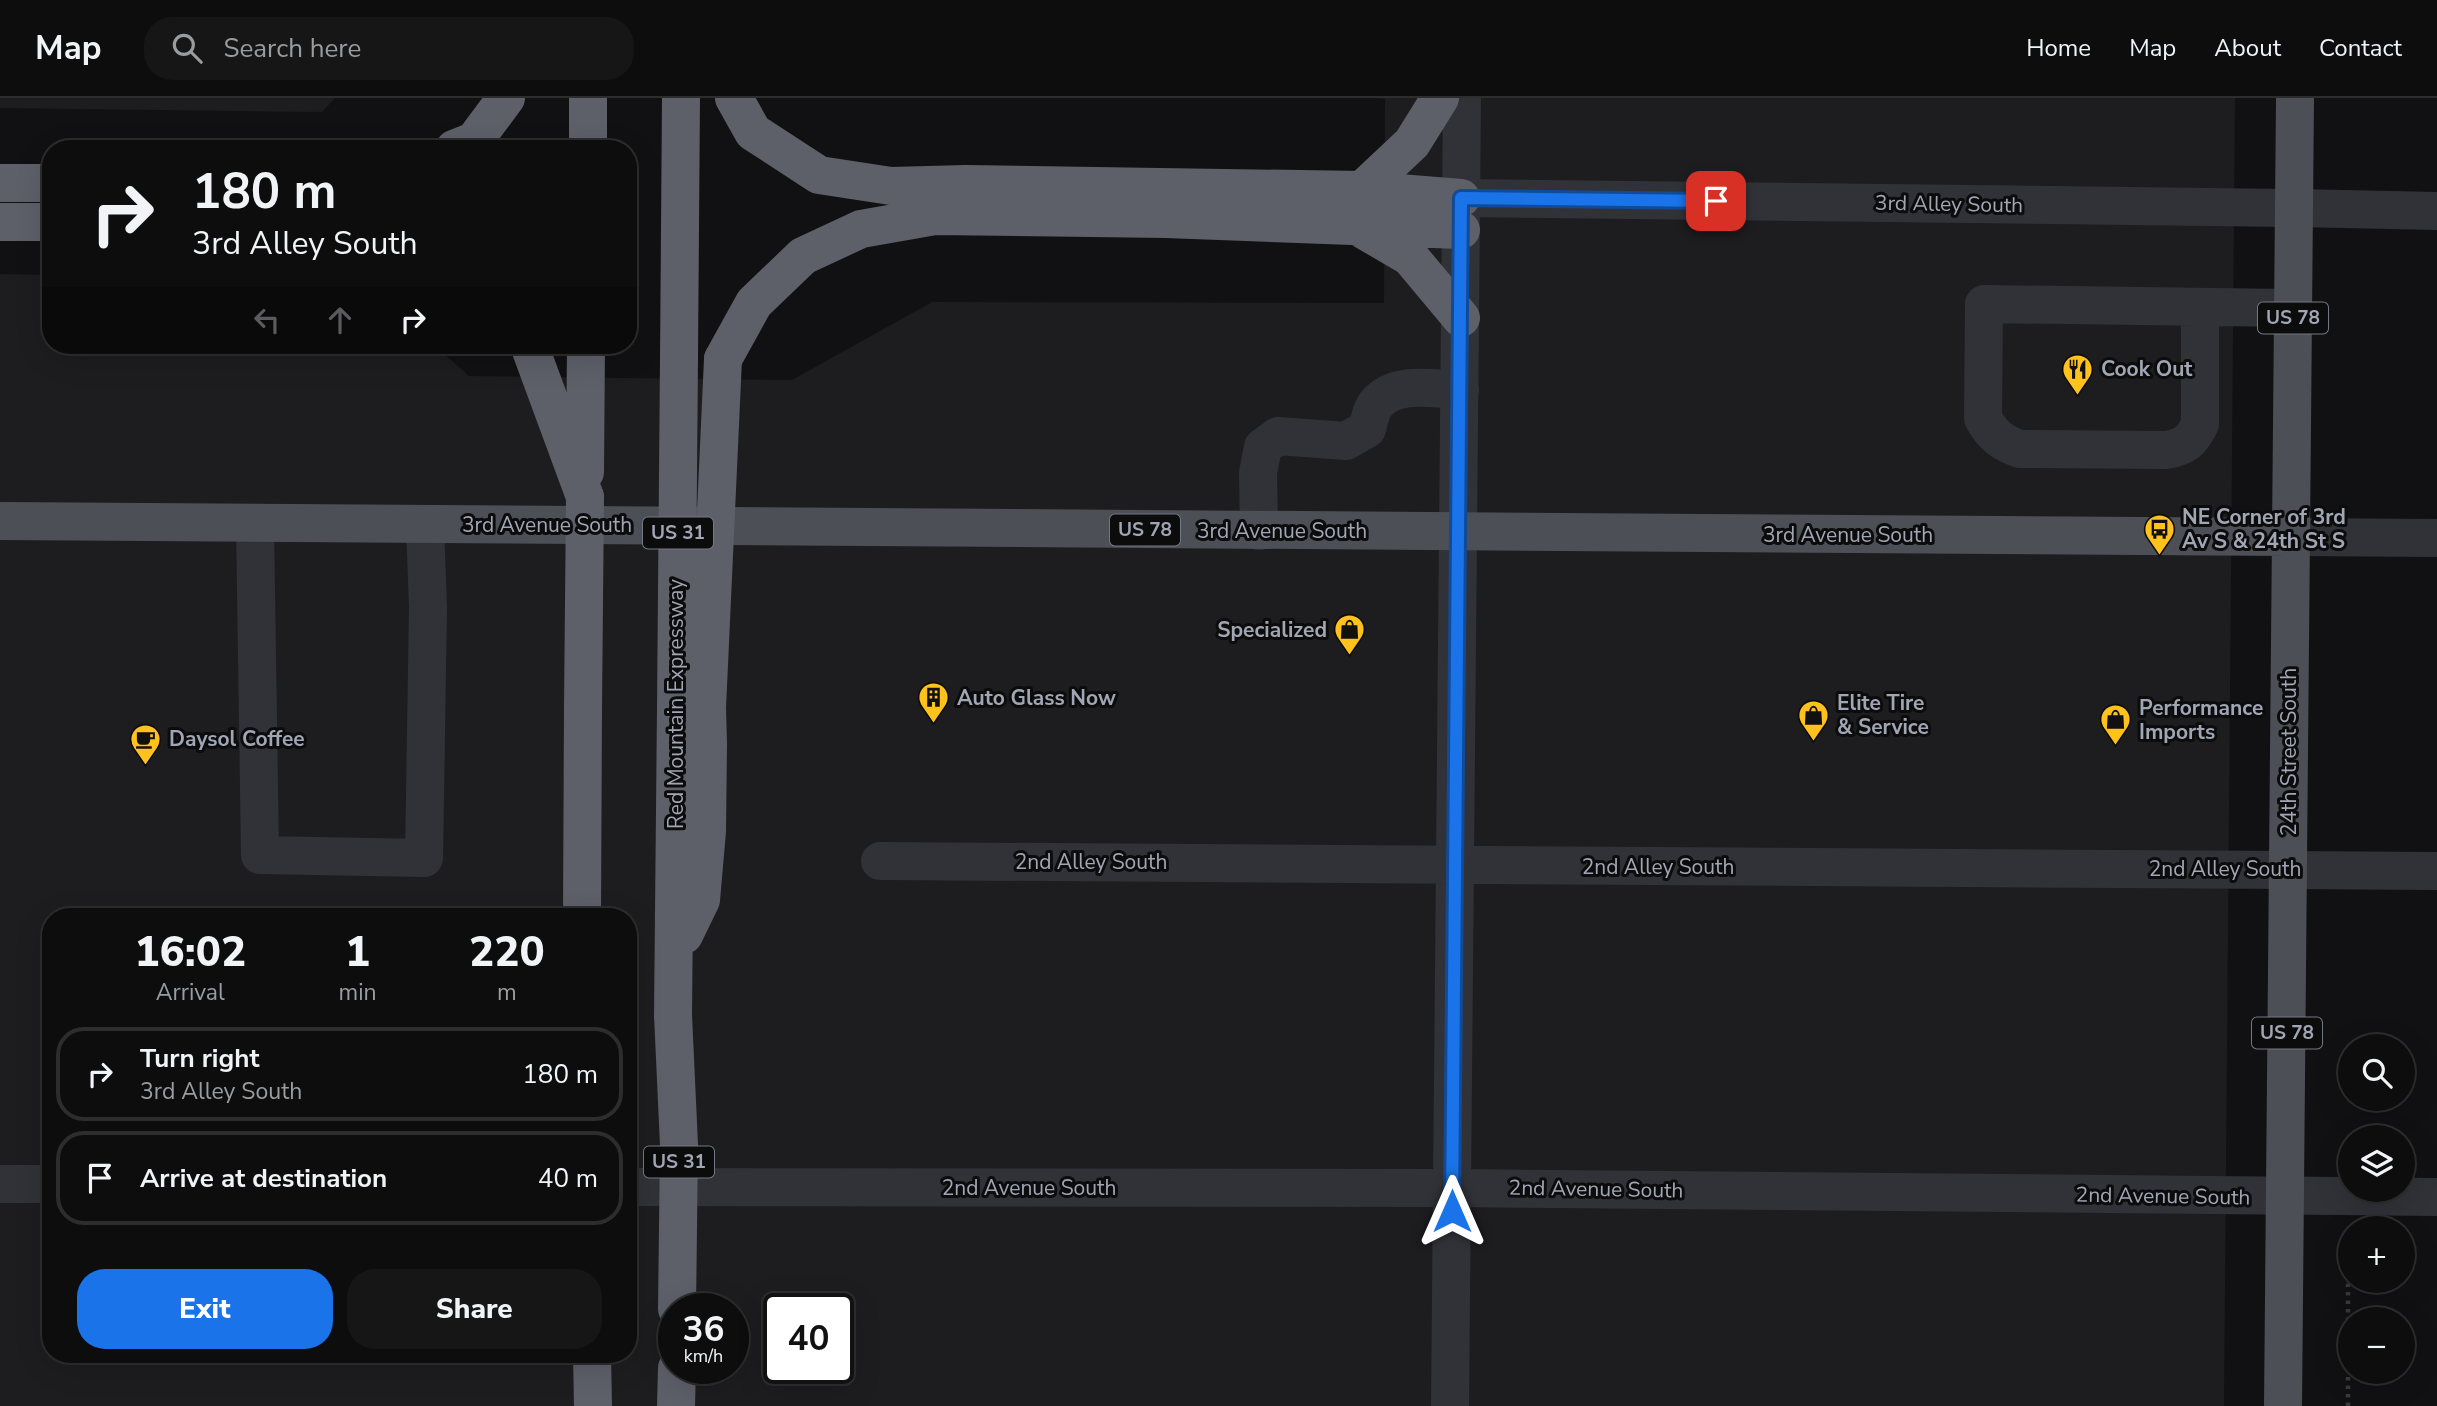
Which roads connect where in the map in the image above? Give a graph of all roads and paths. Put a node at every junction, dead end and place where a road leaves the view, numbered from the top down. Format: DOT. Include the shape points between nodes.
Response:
graph roads {
  1 [pos="506,98"];
  2 [pos="588,98"];
  3 [pos="681,98"];
  4 [pos="734,98"];
  5 [pos="1440,98"];
  6 [pos="1462,98"];
  7 [pos="2295,98"];
  8 [pos="475,140"];
  9 [pos="588,140"];
  10 [pos="0,183"];
  11 [pos="42,183"];
  12 [pos="1362,190"];
  13 [pos="2294,209"];
  14 [pos="2437,211"];
  15 [pos="1461,214"];
  16 [pos="0,222"];
  17 [pos="42,222"];
  18 [pos="1360,228"];
  19 [pos="2200,307"];
  20 [pos="2293,307"];
  21 [pos="1461,318"];
  22 [pos="533,354"];
  23 [pos="586,354"];
  24 [pos="1460,390"];
  25 [pos="585,497"];
  26 [pos="0,521"];
  27 [pos="255,523"];
  28 [pos="425,525"];
  29 [pos="1259,531"];
  30 [pos="1457,532"];
  31 [pos="2291,537"];
  32 [pos="2437,538"];
  33 [pos="692,708"];
  34 [pos="880,861"];
  35 [pos="1455,864"];
  36 [pos="2288,870"];
  37 [pos="2437,871"];
  38 [pos="582,908"];
  39 [pos="0,1184"];
  40 [pos="42,1184"];
  41 [pos="637,1187"];
  42 [pos="1452,1188"];
  43 [pos="2285,1197"];
  44 [pos="2437,1197"];
  45 [pos="677,1293"];
  46 [pos="2348,1293"];
  47 [pos="592,1363"];
  48 [pos="677,1384"];
  49 [pos="593,1406"];
  50 [pos="676,1406"];
  51 [pos="1450,1406"];
  52 [pos="2283,1406"];
  53 [pos="2348,1406"];
  1 -- 8 [label="highway"];
  2 -- 9 [label="highway"];
  3 -- 33 [label="highway, Red Mountain Expressway / US 31, bridge" via="679,358"];
  4 -- 12 [label="highway" via="753,132 819,174 891,186"];
  5 -- 12 [label="highway" via="1412,143"];
  6 -- 15 [label="street"];
  7 -- 13 [label="main road, 24th Street South / US 78"];
  10 -- 11 [label="highway"];
  12 -- 15 [label="highway"];
  13 -- 14 [label="street, 3rd Alley South"];
  13 -- 15 [label="street, 3rd Alley South"];
  13 -- 20 [label="main road, 24th Street South / US 78"];
  15 -- 18 [label="highway"];
  15 -- 21 [label="street"];
  16 -- 17 [label="highway"];
  18 -- 21 [label="highway" via="1410,257"];
  18 -- 33 [label="highway, bridge" via="1166,219 934,216 861,229 803,256 754,303 723,359"];
  19 -- 19 [label="street" via="1984,304 1983,418 2006,445 2020,449 2181,447 2200,424"];
  19 -- 20 [label="street"];
  20 -- 31 [label="main road, 24th Street South / US 78"];
  21 -- 24 [label="street"];
  22 -- 25 [label="highway"];
  23 -- 25 [label="highway"];
  24 -- 29 [label="street" via="1392,391 1375,405 1367,429 1346,441 1278,436 1263,447 1258,473"];
  24 -- 30 [label="street"];
  25 -- 38 [label="highway, bridge"];
  26 -- 27 [label="main road, 3rd Avenue South / US 78"];
  27 -- 28 [label="main road, 3rd Avenue South / US 78"];
  27 -- 28 [label="street" via="260,855 424,858"];
  28 -- 29 [label="main road, 3rd Avenue South / US 78"];
  29 -- 30 [label="main road, 3rd Avenue South / US 78"];
  30 -- 31 [label="main road, 3rd Avenue South / US 78"];
  30 -- 35 [label="street"];
  31 -- 32 [label="street, 3rd Avenue South"];
  31 -- 36 [label="main road, 24th Street South / US 78"];
  33 -- 45 [label="highway, US 31, bridge" via="707,831 701,900 674,956"];
  34 -- 35 [label="street, 2nd Alley South"];
  35 -- 36 [label="street, 2nd Alley South"];
  35 -- 42 [label="street"];
  36 -- 37 [label="street, 2nd Alley South"];
  36 -- 43 [label="main road, 24th Street South / US 78"];
  39 -- 40 [label="street"];
  41 -- 42 [label="street, 2nd Avenue South"];
  42 -- 43 [label="street, 2nd Avenue South"];
  42 -- 51 [label="street"];
  43 -- 44 [label="street, 2nd Avenue South"];
  43 -- 52 [label="main road, 24th Street South / US 78"];
  46 -- 53 [label="path"];
  47 -- 49 [label="highway"];
  48 -- 50 [label="highway"];
}
